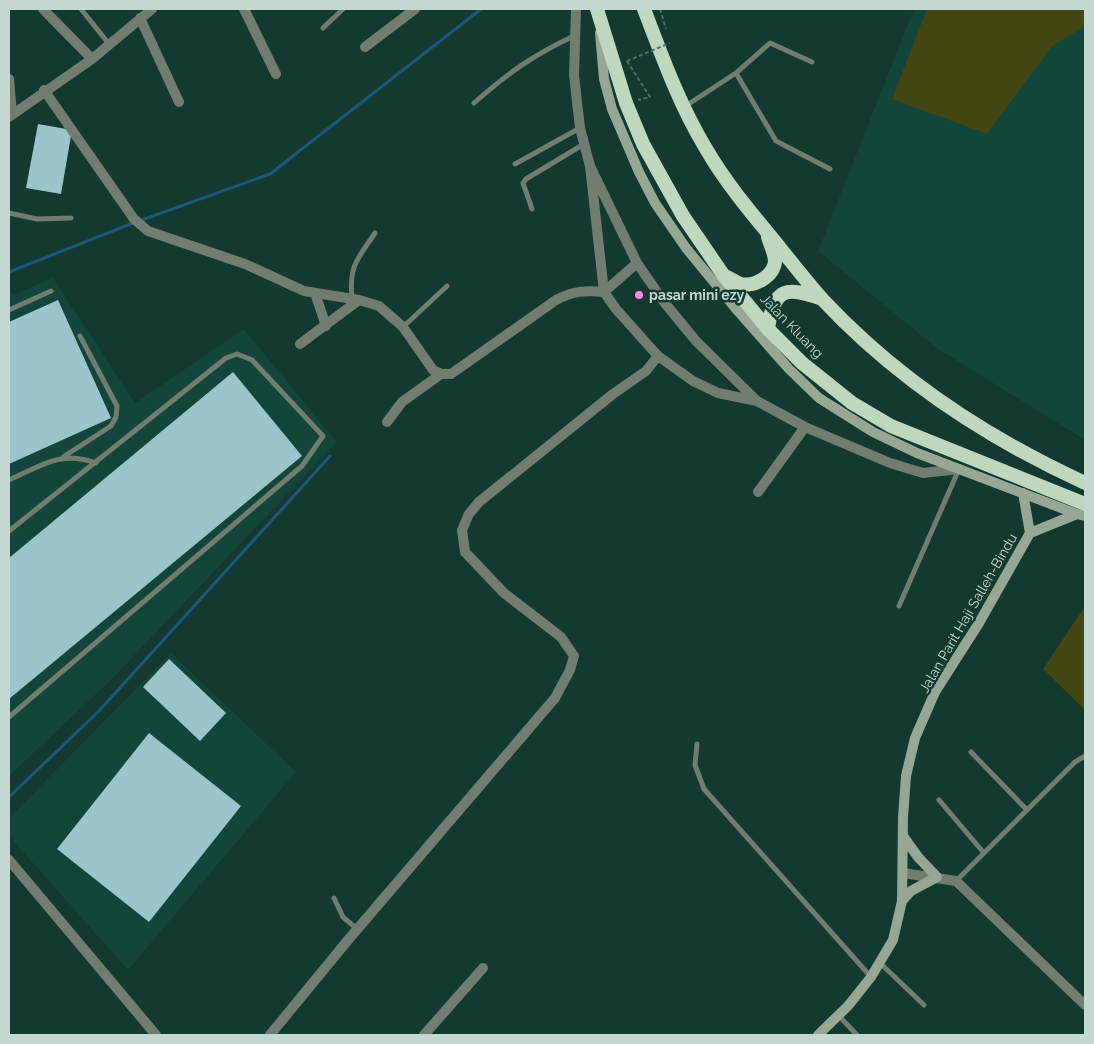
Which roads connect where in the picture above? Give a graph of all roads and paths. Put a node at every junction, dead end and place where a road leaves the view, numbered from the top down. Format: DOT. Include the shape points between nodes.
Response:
graph roads {
  1 [pos="43,9"];
  2 [pos="80,9"];
  3 [pos="152,9"];
  4 [pos="244,9"];
  5 [pos="343,9"];
  6 [pos="415,9"];
  7 [pos="576,9"];
  8 [pos="644,9"];
  9 [pos="660,9"];
  10 [pos="598,13"];
  11 [pos="140,18"];
  12 [pos="323,28"];
  13 [pos="574,36"];
  14 [pos="109,44"];
  15 [pos="365,47"];
  16 [pos="92,59"];
  17 [pos="812,62"];
  18 [pos="736,73"];
  19 [pos="276,74"];
  20 [pos="9,79"];
  21 [pos="44,90"];
  22 [pos="180,102"];
  23 [pos="626,103"];
  24 [pos="474,104"];
  25 [pos="684,107"];
  26 [pos="10,109"];
  27 [pos="580,128"];
  28 [pos="584,144"];
  29 [pos="516,164"];
  30 [pos="590,166"];
  31 [pos="830,169"];
  32 [pos="532,209"];
  33 [pos="9,214"];
  34 [pos="71,218"];
  35 [pos="767,232"];
  36 [pos="375,233"];
  37 [pos="637,263"];
  38 [pos="724,276"];
  39 [pos="447,286"];
  40 [pos="51,292"];
  41 [pos="604,292"];
  42 [pos="315,293"];
  43 [pos="823,299"];
  44 [pos="356,300"];
  45 [pos="9,310"];
  46 [pos="326,326"];
  47 [pos="403,327"];
  48 [pos="768,329"];
  49 [pos="80,336"];
  50 [pos="300,344"];
  51 [pos="658,356"];
  52 [pos="440,374"];
  53 [pos="758,401"];
  54 [pos="387,422"];
  55 [pos="806,427"];
  56 [pos="63,457"];
  57 [pos="96,462"];
  58 [pos="959,469"];
  59 [pos="9,480"];
  60 [pos="1085,482"];
  61 [pos="758,492"];
  62 [pos="1023,493"];
  63 [pos="1083,512"];
  64 [pos="9,531"];
  65 [pos="1030,533"];
  66 [pos="899,606"];
  67 [pos="9,717"];
  68 [pos="697,744"];
  69 [pos="972,752"];
  70 [pos="1085,756"];
  71 [pos="939,800"];
  72 [pos="1027,810"];
  73 [pos="903,836"];
  74 [pos="984,853"];
  75 [pos="9,860"];
  76 [pos="903,873"];
  77 [pos="937,877"];
  78 [pos="956,881"];
  79 [pos="334,898"];
  80 [pos="902,901"];
  81 [pos="356,929"];
  82 [pos="880,963"];
  83 [pos="483,968"];
  84 [pos="871,977"];
  85 [pos="1085,1005"];
  86 [pos="924,1006"];
  87 [pos="838,1015"];
  88 [pos="156,1035"];
  89 [pos="270,1035"];
  90 [pos="424,1035"];
  91 [pos="818,1035"];
  92 [pos="857,1035"];
  1 -- 16 [label="street"];
  2 -- 14 [label="lane"];
  3 -- 11 [label="street"];
  4 -- 19 [label="street"];
  5 -- 12 [label="lane"];
  6 -- 15 [label="street"];
  7 -- 13 [label="street"];
  8 -- 25 [label="highway"];
  9 -- 23 [label="path, bridge" via="670,43 627,61 650,97"];
  10 -- 23 [label="highway, Jalan Kluang"];
  10 -- 58 [label="main road" via="604,79 612,109 651,195 686,248 737,310 819,398 873,432"];
  11 -- 14 [label="street"];
  11 -- 22 [label="street"];
  13 -- 24 [label="lane" via="510,72"];
  13 -- 27 [label="street" via="574,75"];
  14 -- 16 [label="street"];
  16 -- 21 [label="street"];
  17 -- 18 [label="lane" via="770,43"];
  18 -- 25 [label="lane"];
  18 -- 31 [label="lane" via="776,141"];
  20 -- 26 [label="street"];
  21 -- 26 [label="street"];
  21 -- 42 [label="street" via="134,218 148,231 245,264"];
  23 -- 38 [label="highway, Jalan Kluang" via="643,144 683,216"];
  25 -- 35 [label="highway" via="705,148"];
  27 -- 28 [label="street"];
  27 -- 29 [label="lane"];
  28 -- 30 [label="street"];
  28 -- 32 [label="lane" via="526,179 523,183"];
  30 -- 37 [label="street"];
  30 -- 41 [label="street"];
  33 -- 34 [label="lane" via="37,219"];
  35 -- 38 [label="highway" via="775,260 771,272 752,284 741,284"];
  35 -- 43 [label="highway"];
  36 -- 44 [label="lane" via="352,268 350,278"];
  37 -- 41 [label="street"];
  37 -- 53 [label="street" via="696,341"];
  38 -- 48 [label="highway, Jalan Kluang"];
  39 -- 47 [label="lane"];
  40 -- 45 [label="lane"];
  41 -- 51 [label="street"];
  41 -- 52 [label="street" via="587,290 564,296 451,374"];
  42 -- 44 [label="street"];
  42 -- 46 [label="street"];
  43 -- 48 [label="highway" via="797,290 785,292 776,300 770,313"];
  43 -- 60 [label="highway" via="919,387 1008,444"];
  44 -- 46 [label="street"];
  44 -- 47 [label="street" via="379,306"];
  46 -- 50 [label="street"];
  47 -- 52 [label="street" via="433,370"];
  48 -- 63 [label="highway, Jalan Kluang" via="802,363 852,403 891,426"];
  49 -- 56 [label="lane" via="117,406 116,417 110,426"];
  51 -- 53 [label="street" via="692,381 718,393"];
  51 -- 81 [label="street" via="646,371 479,502 469,514 462,530 465,552 504,593 561,637 574,656 555,698"];
  52 -- 54 [label="street" via="402,402"];
  53 -- 55 [label="street"];
  55 -- 58 [label="street" via="890,463 922,473"];
  55 -- 61 [label="street"];
  56 -- 57 [label="lane" via="80,457"];
  56 -- 59 [label="lane"];
  57 -- 64 [label="lane"];
  57 -- 67 [label="lane" via="226,358 237,354 252,360 323,436 302,466"];
  58 -- 62 [label="main road"];
  58 -- 66 [label="lane"];
  62 -- 63 [label="main road"];
  62 -- 65 [label="main road, Jalan Parit Haji Salleh-Bindu"];
  63 -- 65 [label="main road, Jalan Parit Haji Salleh-Bindu"];
  65 -- 73 [label="main road, Jalan Parit Haji Salleh-Bindu" via="935,692 916,738 906,776"];
  68 -- 84 [label="lane" via="696,764 704,789"];
  69 -- 72 [label="lane"];
  70 -- 72 [label="lane"];
  71 -- 74 [label="lane"];
  72 -- 74 [label="lane"];
  73 -- 76 [label="main road, Jalan Parit Haji Salleh-Bindu"];
  73 -- 77 [label="main road"];
  74 -- 78 [label="lane"];
  75 -- 88 [label="street"];
  76 -- 77 [label="street"];
  76 -- 80 [label="main road, Jalan Parit Haji Salleh-Bindu"];
  77 -- 78 [label="street"];
  77 -- 80 [label="main road" via="911,891"];
  78 -- 85 [label="street"];
  79 -- 81 [label="lane" via="343,917"];
  80 -- 82 [label="main road, Jalan Parit Haji Salleh-Bindu" via="893,940"];
  81 -- 89 [label="street"];
  82 -- 84 [label="main road, Jalan Parit Haji Salleh-Bindu"];
  82 -- 86 [label="lane"];
  83 -- 90 [label="street"];
  84 -- 87 [label="main road, Jalan Parit Haji Salleh-Bindu"];
  87 -- 91 [label="main road, Jalan Parit Haji Salleh-Bindu"];
  87 -- 92 [label="lane"];
}
